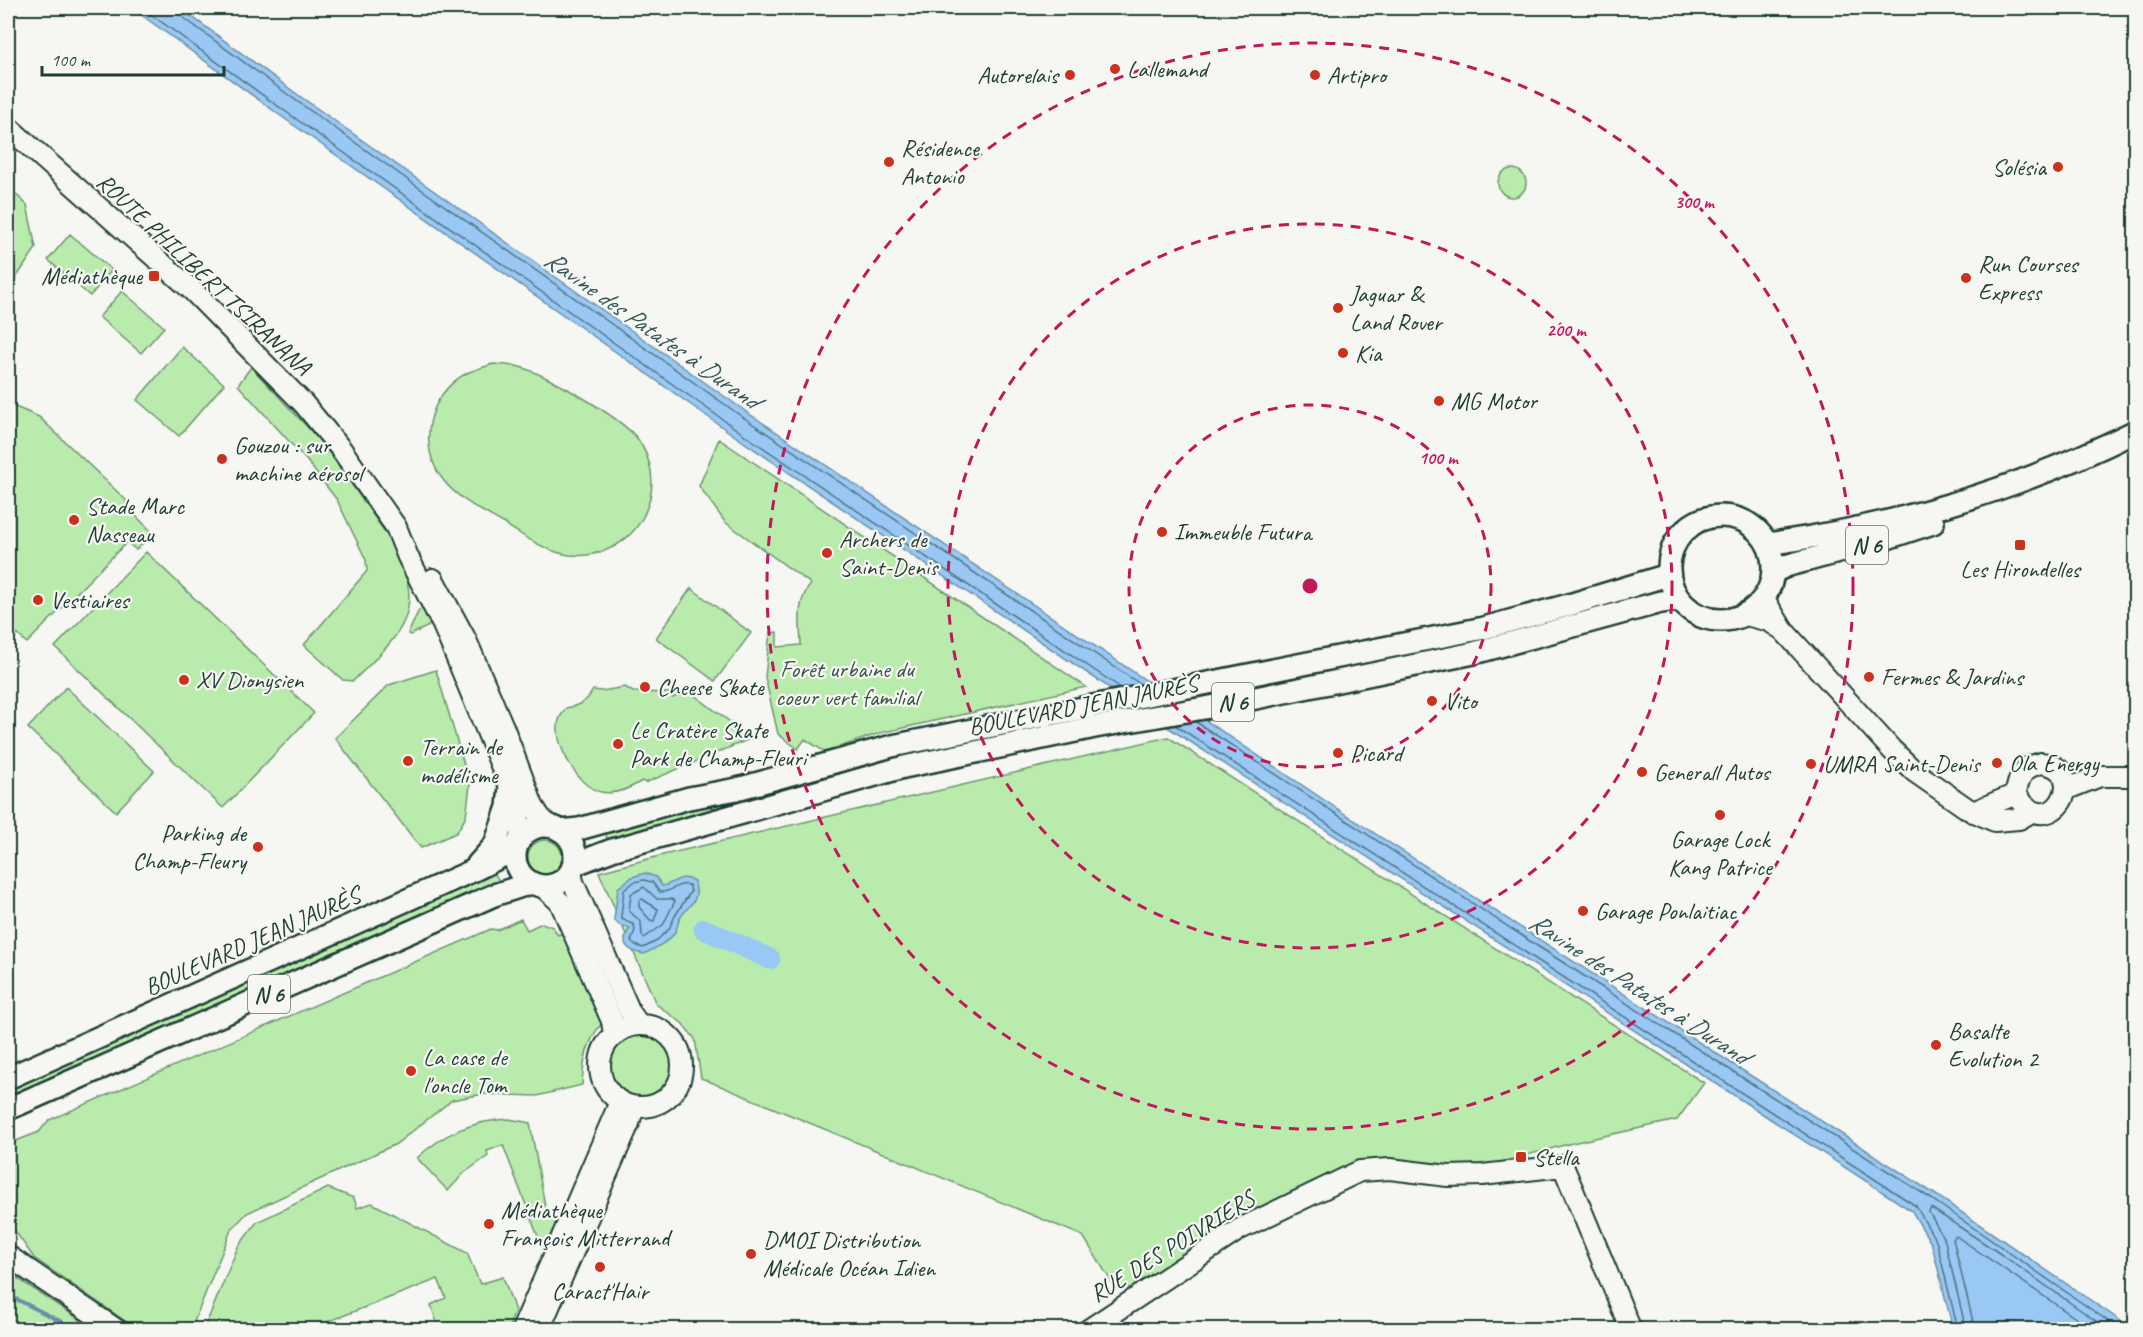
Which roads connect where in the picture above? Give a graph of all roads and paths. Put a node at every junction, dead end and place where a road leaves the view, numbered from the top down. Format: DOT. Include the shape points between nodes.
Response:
graph roads {
  1 [pos="8,127"];
  2 [pos="2136,431"];
  3 [pos="2136,443"];
  4 [pos="2070,467"];
  5 [pos="1959,509"];
  6 [pos="396,527"];
  7 [pos="1767,544"];
  8 [pos="1773,572"];
  9 [pos="1668,574"];
  10 [pos="1764,599"];
  11 [pos="1678,600"];
  12 [pos="1746,615"];
  13 [pos="1783,630"];
  14 [pos="2136,776"];
  15 [pos="2064,781"];
  16 [pos="510,787"];
  17 [pos="2016,794"];
  18 [pos="1973,812"];
  19 [pos="2033,812"];
  20 [pos="556,829"];
  21 [pos="518,843"];
  22 [pos="572,868"];
  23 [pos="472,871"];
  24 [pos="536,885"];
  25 [pos="639,1025"];
  26 [pos="614,1036"];
  27 [pos="8,1078"];
  28 [pos="627,1104"];
  29 [pos="8,1109"];
  30 [pos="8,1256"];
  31 [pos="117,1329"];
  32 [pos="522,1329"];
  33 [pos="539,1329"];
  34 [pos="1088,1329"];
  35 [pos="1631,1329"];
  1 -- 6 [label="main road, ROUTE PHILIBERT TSIRANANA" via="193,291 261,359 341,448"];
  2 -- 4 [label="main road, N 6"];
  3 -- 4 [label="main road, N 6"];
  4 -- 5 [label="main road, N 6"];
  5 -- 7 [label="main road, N 6"];
  5 -- 8 [label="main road, N 6" via="1869,544"];
  6 -- 16 [label="main road, ROUTE PHILIBERT TSIRANANA" via="443,625"];
  6 -- 20 [label="main road, ROUTE PHILIBERT TSIRANANA" via="412,543 452,613 504,729 533,806"];
  7 -- 8 [label="main road"];
  7 -- 9 [label="main road" via="1757,530 1742,520 1707,518 1691,525 1678,538 1670,554"];
  8 -- 10 [label="main road"];
  9 -- 11 [label="main road"];
  9 -- 20 [label="main road, BOULEVARD JEAN JAURÈS / N 6" via="1484,628 892,746 579,829"];
  10 -- 12 [label="main road"];
  10 -- 13 [label="main road"];
  11 -- 12 [label="main road" via="1707,619 1724,621"];
  11 -- 22 [label="main road, BOULEVARD JEAN JAURÈS / N 6" via="1474,653 904,767 612,850"];
  12 -- 13 [label="main road" via="1769,621"];
  13 -- 18 [label="main road" via="1892,750 1915,772"];
  14 -- 15 [label="main road"];
  15 -- 17 [label="main road" via="2049,764 2033,765 2020,776"];
  15 -- 19 [label="main road" via="2065,797 2054,810"];
  16 -- 21 [label="main road, ROUTE PHILIBERT TSIRANANA" via="517,810"];
  16 -- 23 [label="main road" via="508,807 495,845"];
  17 -- 18 [label="main road"];
  17 -- 19 [label="main road"];
  18 -- 19 [label="main road" via="1995,821 2019,819"];
  20 -- 21 [label="main road, BOULEVARD JEAN JAURÈS / N 6" via="534,828"];
  20 -- 22 [label="main road" via="573,846"];
  21 -- 23 [label="main road, BOULEVARD JEAN JAURÈS / N 6"];
  21 -- 24 [label="main road" via="517,869"];
  22 -- 24 [label="main road, BOULEVARD JEAN JAURÈS / N 6" via="561,882"];
  22 -- 25 [label="main road" via="573,882"];
  23 -- 27 [label="main road, BOULEVARD JEAN JAURÈS / N 6"];
  24 -- 26 [label="main road" via="560,902 612,1021"];
  24 -- 29 [label="main road, BOULEVARD JEAN JAURÈS / N 6" via="494,895"];
  25 -- 26 [label="main road"];
  25 -- 28 [label="main road" via="665,1032 675,1042 682,1068 679,1082 661,1102 648,1107"];
  26 -- 28 [label="main road" via="601,1060 601,1074 606,1089"];
  28 -- 32 [label="main road"];
  28 -- 33 [label="main road" via="629,1123"];
  30 -- 31 [label="main road"];
  34 -- 35 [label="main road, RUE DES POIVRIERS" via="1232,1234 1360,1171 1390,1169 1448,1176 1563,1166"];
}
